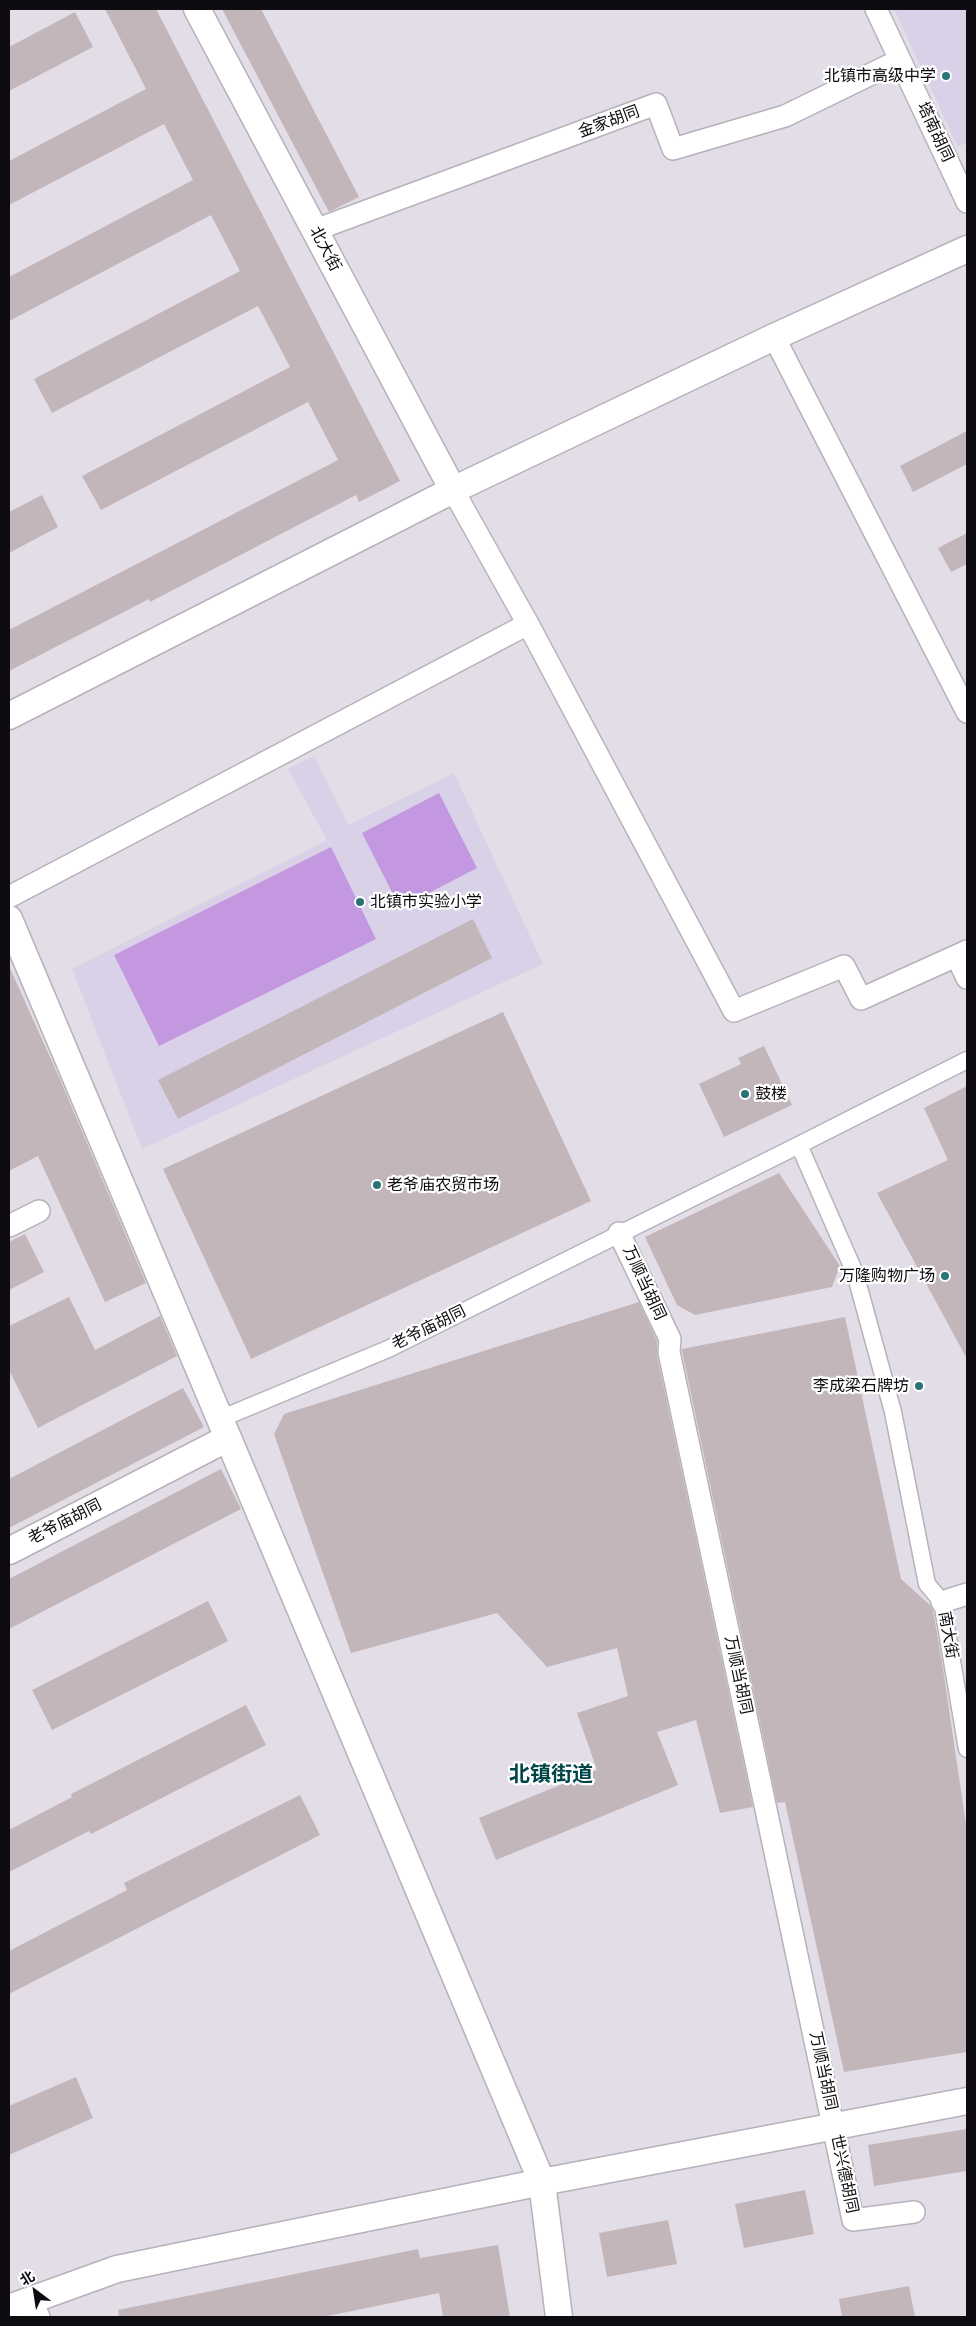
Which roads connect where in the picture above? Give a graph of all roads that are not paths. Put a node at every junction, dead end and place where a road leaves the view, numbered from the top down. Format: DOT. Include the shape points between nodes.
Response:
graph roads {
  1 [pos="198,9"];
  2 [pos="876,9"];
  3 [pos="900,60"];
  4 [pos="967,202"];
  5 [pos="315,230"];
  6 [pos="967,249"];
  7 [pos="774,337"];
  8 [pos="453,490"];
  9 [pos="528,624"];
  10 [pos="967,712"];
  11 [pos="9,716"];
  12 [pos="9,896"];
  13 [pos="9,919"];
  14 [pos="962,954"];
  15 [pos="967,978"];
  16 [pos="967,1060"];
  17 [pos="799,1145"];
  18 [pos="39,1211"];
  19 [pos="9,1226"];
  20 [pos="626,1229"];
  21 [pos="224,1428"];
  22 [pos="9,1551"];
  23 [pos="967,1594"];
  24 [pos="942,1602"];
  25 [pos="967,1749"];
  26 [pos="967,2101"];
  27 [pos="834,2126"];
  28 [pos="542,2182"];
  29 [pos="914,2212"];
  30 [pos="26,2308"];
  31 [pos="559,2317"];
  1 -- 5 [label="street, 北大街"];
  2 -- 3 [label="street, 塔南胡同"];
  3 -- 4 [label="street, 塔南胡同"];
  3 -- 5 [label="street, 金家胡同" via="785,116 673,149 656,104"];
  5 -- 8 [label="street, 北大街"];
  6 -- 7 [label="street"];
  7 -- 8 [label="street"];
  7 -- 10 [label="street"];
  8 -- 9 [label="street"];
  8 -- 11 [label="street"];
  9 -- 12 [label="street"];
  9 -- 14 [label="street" via="734,1011 844,966 861,998"];
  13 -- 21 [label="street"];
  14 -- 15 [label="street"];
  16 -- 17 [label="street, 老爷庙胡同"];
  17 -- 20 [label="street, 老爷庙胡同"];
  17 -- 24 [label="street, 南大街" via="855,1273 893,1412 927,1584"];
  18 -- 19 [label="street"];
  20 -- 21 [label="street, 老爷庙胡同"];
  20 -- 27 [label="street, 万顺当胡同" via="670,1339 671,1362"];
  21 -- 22 [label="street, 老爷庙胡同"];
  21 -- 28 [label="street"];
  23 -- 24 [label="street"];
  24 -- 25 [label="street, 南大街"];
  26 -- 27 [label="street"];
  27 -- 28 [label="street"];
  27 -- 29 [label="street, 世兴德胡同" via="853,2220"];
  28 -- 30 [label="street" via="117,2269"];
  28 -- 31 [label="street"];
}
